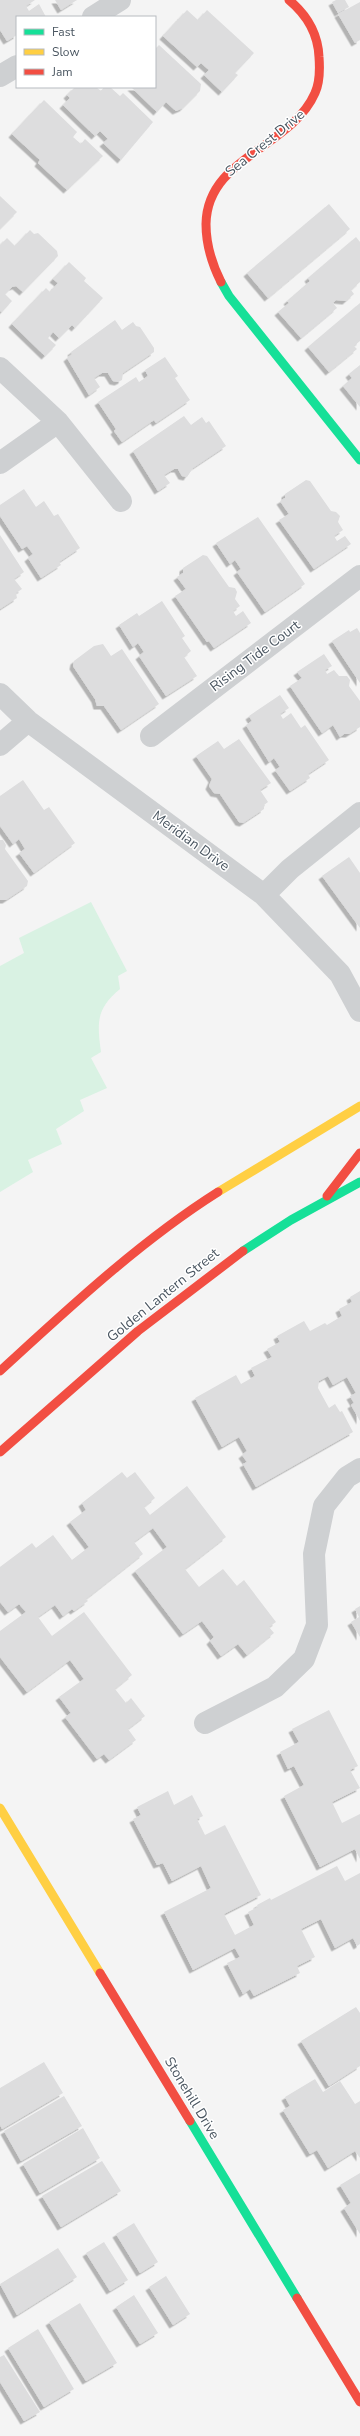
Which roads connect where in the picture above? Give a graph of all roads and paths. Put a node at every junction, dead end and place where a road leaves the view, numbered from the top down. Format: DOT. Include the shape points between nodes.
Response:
graph roads {
  1 [pos="120,0"];
  2 [pos="289,0"];
  3 [pos="95,16"];
  4 [pos="16,67"];
  5 [pos="0,76"];
  6 [pos="0,368"];
  7 [pos="58,422"];
  8 [pos="360,460"];
  9 [pos="0,463"];
  10 [pos="121,502"];
  11 [pos="360,576"];
  12 [pos="0,694"];
  13 [pos="28,721"];
  14 [pos="151,736"];
  15 [pos="0,745"];
  16 [pos="360,813"];
  17 [pos="264,895"];
  18 [pos="360,1011"];
  19 [pos="360,1106"];
  20 [pos="360,1153"];
  21 [pos="360,1182"];
  22 [pos="324,1200"];
  23 [pos="0,1371"];
  24 [pos="0,1452"];
  25 [pos="360,1469"];
  26 [pos="205,1723"];
  27 [pos="0,1808"];
  28 [pos="360,2402"];
  1 -- 3 [label="street"];
  2 -- 8 [label="main road, Sea Crest Drive" via="304,13 314,28 321,74 317,91 297,121 221,180 209,199 207,244 220,281 229,296"];
  4 -- 5 [label="street"];
  6 -- 7 [label="street"];
  7 -- 9 [label="street"];
  7 -- 10 [label="street"];
  11 -- 14 [label="street, Rising Tide Court"];
  12 -- 13 [label="street, Meridian Drive"];
  13 -- 15 [label="street"];
  13 -- 17 [label="street, Meridian Drive"];
  16 -- 17 [label="street" via="290,869"];
  17 -- 18 [label="street, Meridian Drive" via="340,974"];
  19 -- 23 [label="main road" via="188,1211 86,1293"];
  20 -- 22 [label="main road"];
  21 -- 22 [label="main road, Golden Lantern Street"];
  22 -- 24 [label="main road, Golden Lantern Street" via="225,1263 121,1347"];
  25 -- 26 [label="street" via="347,1476 324,1506 314,1554 318,1625 304,1659 275,1687"];
  27 -- 28 [label="main road, Stonehill Drive"];
}
